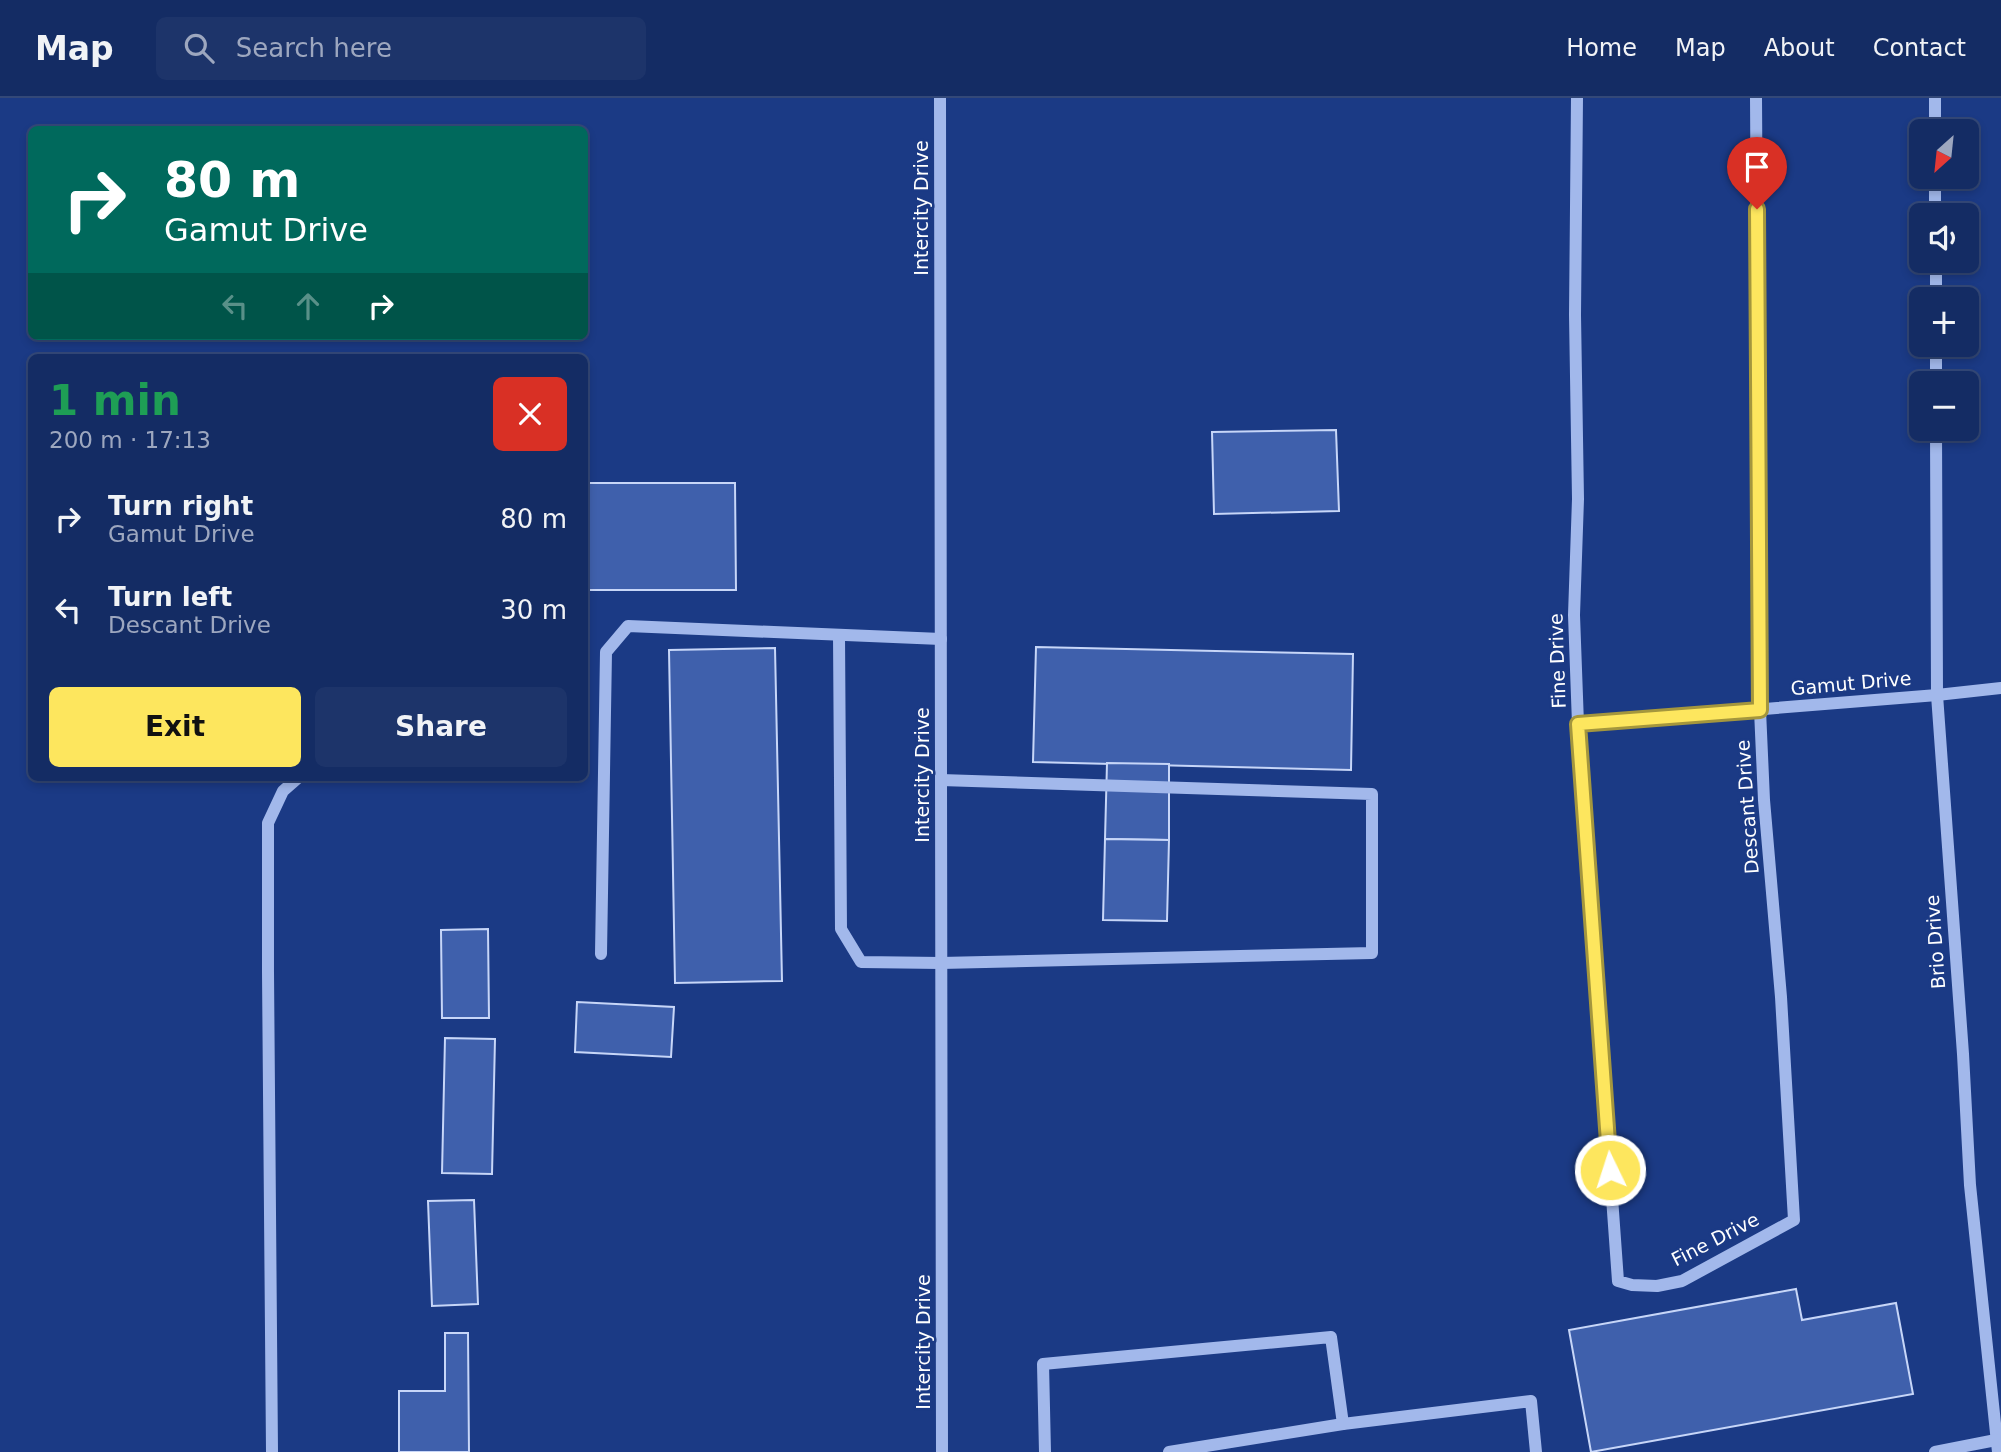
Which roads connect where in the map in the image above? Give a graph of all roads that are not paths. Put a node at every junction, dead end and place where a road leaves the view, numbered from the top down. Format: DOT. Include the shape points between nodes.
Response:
graph roads {
  1 [pos="940,98"];
  2 [pos="1577,98"];
  3 [pos="1756,98"];
  4 [pos="1935,98"];
  5 [pos="1935,119"];
  6 [pos="1936,441"];
  7 [pos="839,635"];
  8 [pos="941,639"];
  9 [pos="2001,688"];
  10 [pos="1937,695"];
  11 [pos="1760,710"];
  12 [pos="1578,724"];
  13 [pos="941,780"];
  14 [pos="294,781"];
  15 [pos="601,954"];
  16 [pos="941,963"];
  17 [pos="1794,1220"];
  18 [pos="1343,1424"];
  19 [pos="1997,1446"];
  20 [pos="272,1452"];
  21 [pos="942,1452"];
  22 [pos="1045,1452"];
  23 [pos="1169,1452"];
  24 [pos="1536,1452"];
  25 [pos="1935,1452"];
  1 -- 8 [label="street, Intercity Drive"];
  2 -- 12 [label="street, Fine Drive" via="1574,615"];
  3 -- 11 [label="street, Descant Drive"];
  4 -- 5 [label="street"];
  6 -- 10 [label="street, Brio Drive"];
  7 -- 8 [label="street"];
  7 -- 15 [label="street" via="628,626 606,652"];
  7 -- 16 [label="street" via="841,929 861,962"];
  8 -- 13 [label="street, Intercity Drive"];
  9 -- 10 [label="street, Gamut Drive"];
  10 -- 11 [label="street, Gamut Drive"];
  10 -- 19 [label="street, Brio Drive" via="1970,1185"];
  11 -- 12 [label="street, Gamut Drive"];
  11 -- 17 [label="street, Descant Drive"];
  12 -- 17 [label="street, Fine Drive" via="1618,1281 1657,1286 1682,1281"];
  13 -- 16 [label="street, Intercity Drive"];
  13 -- 16 [label="street" via="1372,794 1372,953"];
  14 -- 20 [label="street" via="283,791 268,823"];
  16 -- 21 [label="street, Intercity Drive"];
  18 -- 22 [label="street" via="1331,1338 1043,1364"];
  18 -- 23 [label="street"];
  18 -- 24 [label="street" via="1531,1401"];
  19 -- 25 [label="street"];
}
